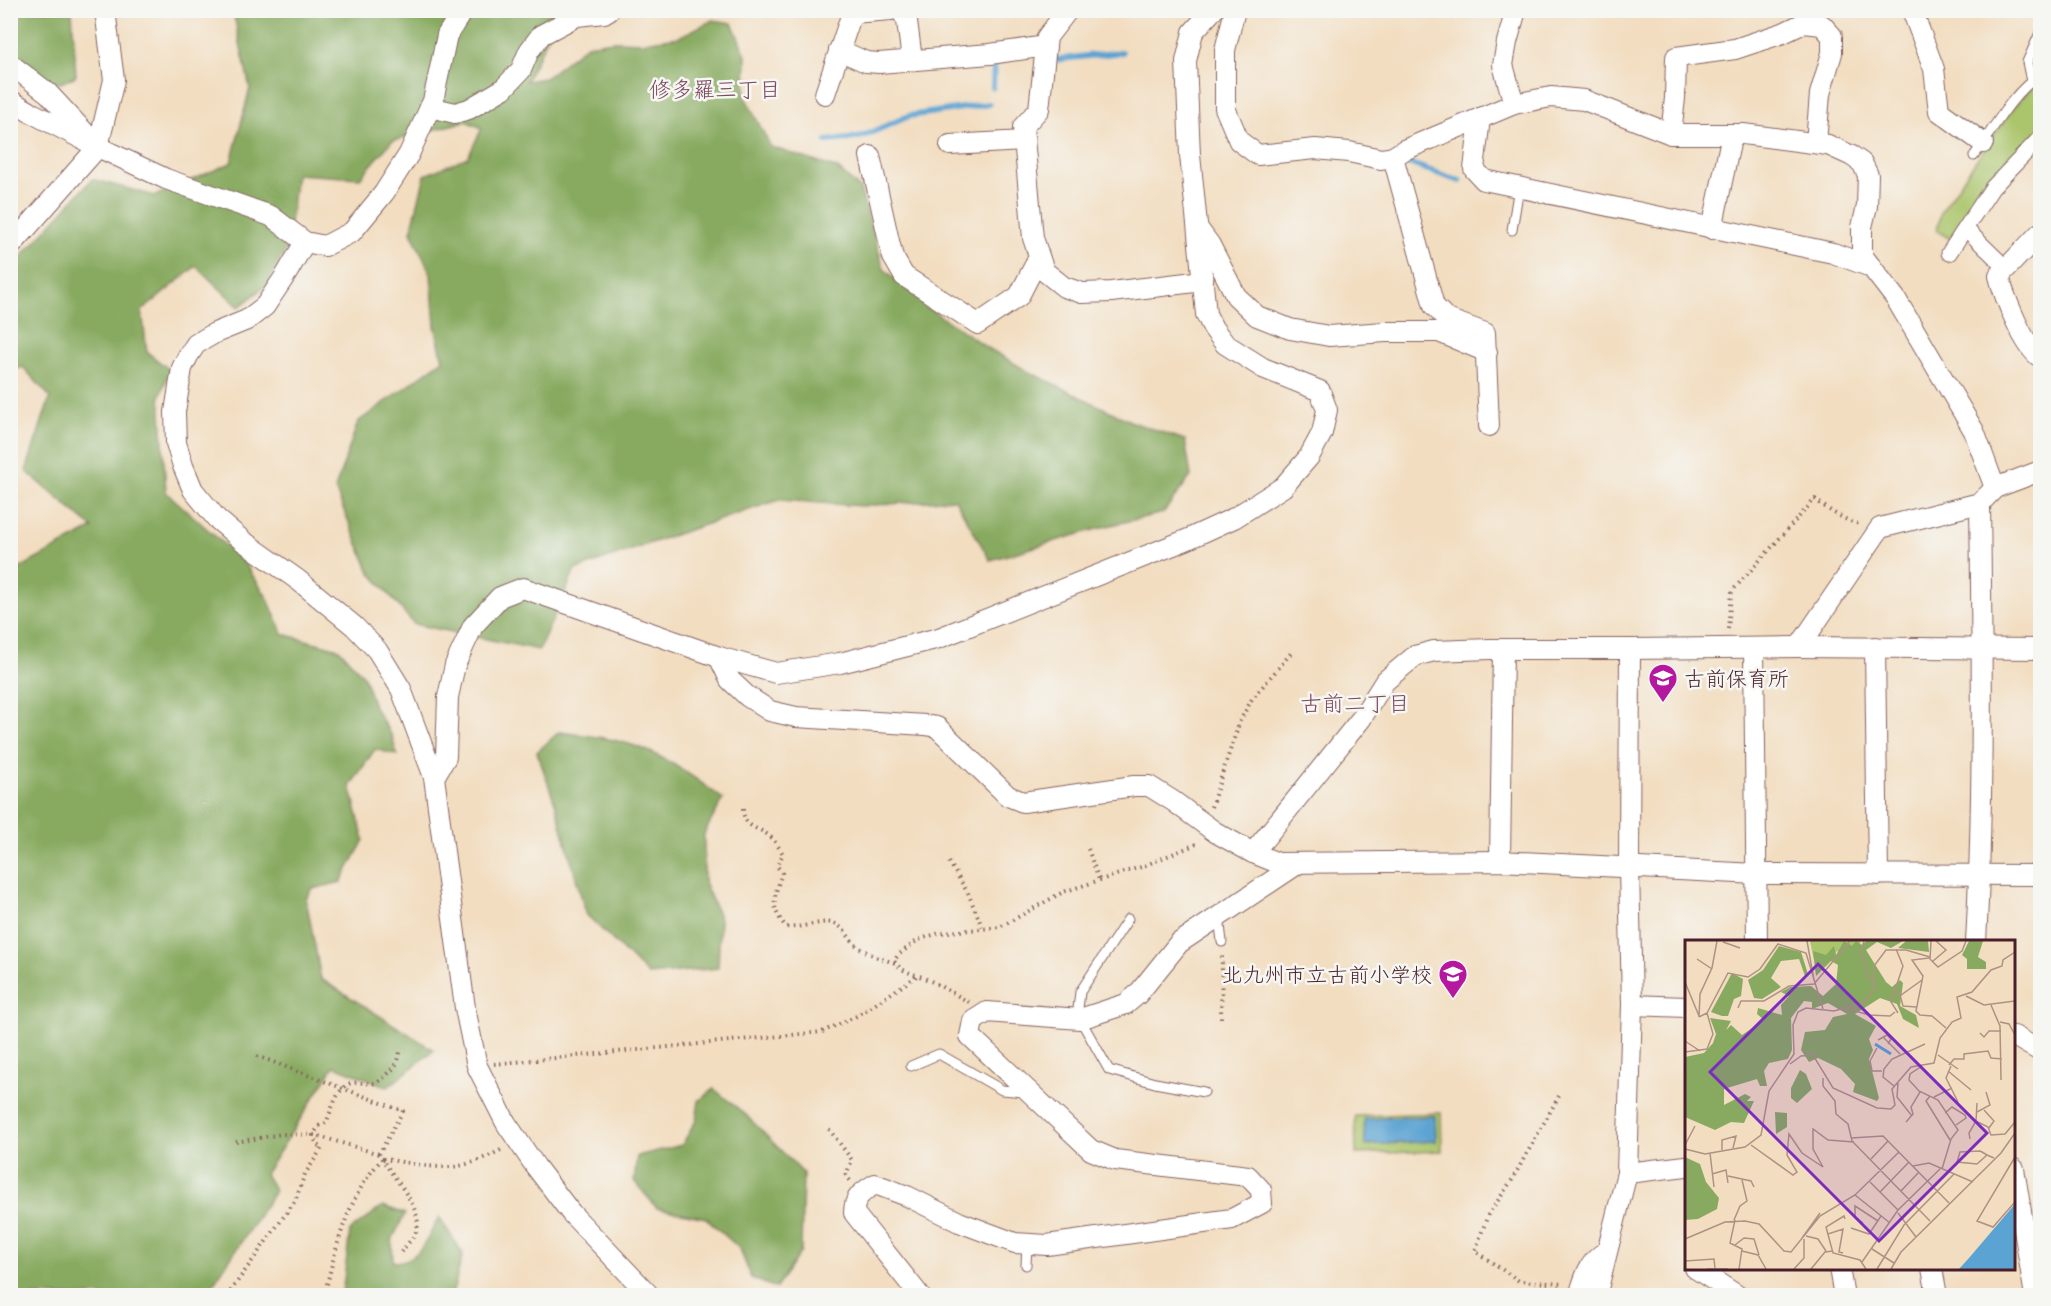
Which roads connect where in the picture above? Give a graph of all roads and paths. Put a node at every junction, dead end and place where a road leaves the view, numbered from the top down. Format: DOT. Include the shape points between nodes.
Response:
graph roads {
  1 [pos="105,10"];
  2 [pos="463,10"];
  3 [pos="609,10"];
  4 [pos="891,10"];
  5 [pos="901,10"];
  6 [pos="1068,10"];
  7 [pos="1212,10"];
  8 [pos="1235,10"];
  9 [pos="1516,10"];
  10 [pos="1911,10"];
  11 [pos="2040,33"];
  12 [pos="1046,46"];
  13 [pos="839,50"];
  14 [pos="912,60"];
  15 [pos="10,64"];
  16 [pos="2040,75"];
  17 [pos="2031,81"];
  18 [pos="825,94"];
  19 [pos="10,100"];
  20 [pos="1514,104"];
  21 [pos="430,107"];
  22 [pos="1480,118"];
  23 [pos="1671,134"];
  24 [pos="1732,134"];
  25 [pos="2040,138"];
  26 [pos="1024,141"];
  27 [pos="1815,143"];
  28 [pos="950,145"];
  29 [pos="98,147"];
  30 [pos="1979,149"];
  31 [pos="870,156"];
  32 [pos="1393,156"];
  33 [pos="1519,187"];
  34 [pos="1197,228"];
  35 [pos="1712,228"];
  36 [pos="1966,229"];
  37 [pos="1512,230"];
  38 [pos="2040,233"];
  39 [pos="305,242"];
  40 [pos="10,247"];
  41 [pos="1950,254"];
  42 [pos="1040,257"];
  43 [pos="1871,267"];
  44 [pos="2006,268"];
  45 [pos="1203,281"];
  46 [pos="1487,352"];
  47 [pos="2040,357"];
  48 [pos="1488,426"];
  49 [pos="2040,471"];
  50 [pos="1995,488"];
  51 [pos="1980,503"];
  52 [pos="1880,528"];
  53 [pos="1799,647"];
  54 [pos="1875,647"];
  55 [pos="1726,648"];
  56 [pos="1754,648"];
  57 [pos="1982,648"];
  58 [pos="1503,649"];
  59 [pos="1630,649"];
  60 [pos="2040,649"];
  61 [pos="1292,652"];
  62 [pos="719,657"];
  63 [pos="434,777"];
  64 [pos="743,809"];
  65 [pos="1212,830"];
  66 [pos="1088,849"];
  67 [pos="1253,853"];
  68 [pos="1500,861"];
  69 [pos="949,862"];
  70 [pos="1299,863"];
  71 [pos="1629,867"];
  72 [pos="1757,874"];
  73 [pos="1878,875"];
  74 [pos="1980,875"];
  75 [pos="2040,875"];
  76 [pos="1099,880"];
  77 [pos="1219,915"];
  78 [pos="1128,919"];
  79 [pos="983,929"];
  80 [pos="1756,940"];
  81 [pos="1976,940"];
  82 [pos="1222,942"];
  83 [pos="896,963"];
  84 [pos="917,976"];
  85 [pos="1632,1005"];
  86 [pos="1685,1007"];
  87 [pos="984,1014"];
  88 [pos="1221,1018"];
  89 [pos="1080,1019"];
  90 [pos="2015,1037"];
  91 [pos="400,1050"];
  92 [pos="2040,1051"];
  93 [pos="257,1056"];
  94 [pos="477,1066"];
  95 [pos="911,1066"];
  96 [pos="343,1088"];
  97 [pos="1204,1092"];
  98 [pos="1030,1093"];
  99 [pos="1559,1096"];
  100 [pos="829,1129"];
  101 [pos="313,1135"];
  102 [pos="236,1142"];
  103 [pos="519,1142"];
  104 [pos="381,1156"];
  105 [pos="1685,1166"];
  106 [pos="1627,1173"];
  107 [pos="2015,1181"];
  108 [pos="860,1195"];
  109 [pos="1027,1243"];
  110 [pos="400,1252"];
  111 [pos="1026,1265"];
  112 [pos="1697,1270"];
  113 [pos="1839,1270"];
  114 [pos="1932,1270"];
  115 [pos="1586,1292"];
  116 [pos="1840,1295"];
  117 [pos="227,1296"];
  118 [pos="324,1296"];
  119 [pos="650,1296"];
  120 [pos="920,1296"];
  121 [pos="1738,1296"];
  122 [pos="1937,1296"];
  123 [pos="2035,1296"];
  1 -- 29 [label="street" via="114,80"];
  2 -- 21 [label="street" via="447,35"];
  3 -- 21 [label="street" via="577,16 541,35 503,89 469,109 455,113"];
  4 -- 13 [label="street" via="852,13"];
  5 -- 14 [label="street" via="907,21"];
  6 -- 12 [label="street" via="1047,37"];
  7 -- 34 [label="street" via="1193,32 1186,61"];
  8 -- 32 [label="street" via="1225,50 1225,108 1239,141 1258,155 1316,149 1381,159"];
  9 -- 20 [label="street" via="1503,65"];
  10 -- 30 [label="street" via="1934,69 1939,111"];
  11 -- 17 [label="lane" via="2027,62"];
  12 -- 14 [label="street"];
  12 -- 26 [label="street" via="1039,109 1023,127"];
  13 -- 14 [label="street" via="866,62"];
  13 -- 18 [label="street"];
  15 -- 29 [label="street" via="48,93"];
  16 -- 17 [label="lane"];
  17 -- 30 [label="lane"];
  19 -- 29 [label="street"];
  20 -- 22 [label="street"];
  20 -- 23 [label="street" via="1551,97 1584,100"];
  21 -- 39 [label="street" via="391,183 352,232 325,246"];
  22 -- 32 [label="street"];
  22 -- 33 [label="street" via="1474,169 1484,180"];
  23 -- 24 [label="street"];
  23 -- 27 [label="street" via="1676,57 1735,49 1804,23 1822,25 1832,36"];
  24 -- 27 [label="street"];
  24 -- 35 [label="street"];
  25 -- 36 [label="street" via="1992,188"];
  26 -- 28 [label="street"];
  26 -- 42 [label="street" via="1033,238"];
  27 -- 43 [label="street" via="1852,156 1862,163 1868,175 1862,255"];
  29 -- 39 [label="street" via="165,179 271,216"];
  29 -- 40 [label="street"];
  31 -- 42 [label="street" via="893,257 904,276 978,324 1019,296"];
  32 -- 46 [label="street" via="1434,306 1447,319 1485,333"];
  33 -- 35 [label="street"];
  33 -- 37 [label="lane"];
  34 -- 45 [label="street"];
  34 -- 46 [label="street" via="1236,296 1257,316 1290,329 1329,336 1439,332"];
  35 -- 43 [label="street" via="1833,253"];
  36 -- 41 [label="street"];
  36 -- 44 [label="street"];
  38 -- 44 [label="street"];
  39 -- 63 [label="street" via="265,306 247,320 196,344 188,356 178,388 176,443 193,489 217,519 346,620 377,650 401,688"];
  42 -- 45 [label="street" via="1044,271 1064,287 1082,293"];
  43 -- 50 [label="street" via="1896,299 1974,431"];
  44 -- 47 [label="street" via="2000,276 2004,294 2031,350"];
  45 -- 62 [label="street" via="1206,314 1224,344 1263,368 1320,392 1328,410 1322,433 1309,457 1283,487 1234,519 939,638 840,663 776,673"];
  46 -- 48 [label="street"];
  49 -- 50 [label="street"];
  50 -- 51 [label="street"];
  51 -- 52 [label="street"];
  51 -- 57 [label="street"];
  52 -- 53 [label="street"];
  52 -- 55 [label="path" via="1852,522 1815,499 1731,594"];
  53 -- 54 [label="street"];
  53 -- 56 [label="street"];
  54 -- 57 [label="street"];
  54 -- 73 [label="street"];
  55 -- 56 [label="street"];
  55 -- 59 [label="street"];
  56 -- 72 [label="street"];
  57 -- 60 [label="street"];
  57 -- 74 [label="street"];
  58 -- 59 [label="street"];
  58 -- 67 [label="street" via="1434,651 1415,656 1400,667 1385,681 1361,719"];
  58 -- 68 [label="street"];
  59 -- 71 [label="street"];
  61 -- 65 [label="path" via="1252,699 1240,721"];
  62 -- 63 [label="street" via="523,588 500,597 473,626 455,665 448,697 446,757"];
  62 -- 65 [label="street" via="730,680 770,711 796,717 937,728 1008,796 1023,802 1149,786"];
  63 -- 94 [label="street" via="465,1008"];
  64 -- 83 [label="path" via="746,823 772,838 783,854 777,866 782,873 774,900 776,914 786,927 831,922 857,946"];
  65 -- 67 [label="street"];
  65 -- 76 [label="path" via="1141,867"];
  66 -- 76 [label="path"];
  67 -- 70 [label="street" via="1278,863"];
  68 -- 70 [label="street"];
  68 -- 71 [label="street"];
  69 -- 79 [label="path"];
  70 -- 77 [label="street"];
  71 -- 72 [label="street"];
  71 -- 85 [label="street"];
  72 -- 73 [label="street"];
  72 -- 80 [label="street"];
  73 -- 74 [label="street"];
  74 -- 75 [label="street"];
  74 -- 81 [label="street"];
  76 -- 79 [label="path" via="1063,892 1000,927"];
  77 -- 82 [label="lane"];
  77 -- 89 [label="street" via="1179,943 1126,1004"];
  78 -- 89 [label="lane" via="1080,992"];
  79 -- 83 [label="path" via="939,933 918,940 898,955"];
  82 -- 88 [label="path"];
  83 -- 84 [label="path"];
  84 -- 87 [label="path" via="972,1003"];
  84 -- 94 [label="path" via="859,1014 822,1032"];
  85 -- 86 [label="street"];
  85 -- 106 [label="street"];
  87 -- 89 [label="street"];
  87 -- 98 [label="street" via="973,1021 970,1036"];
  89 -- 97 [label="lane" via="1109,1070"];
  90 -- 92 [label="street"];
  91 -- 96 [label="path" via="399,1060 377,1083 353,1083"];
  93 -- 96 [label="path"];
  94 -- 103 [label="street"];
  95 -- 98 [label="lane" via="939,1054 1002,1090"];
  96 -- 101 [label="path" via="326,1123"];
  96 -- 104 [label="path" via="403,1111"];
  98 -- 109 [label="street" via="1091,1150 1115,1160 1248,1176 1261,1190 1262,1203 1232,1219 1047,1245"];
  99 -- 115 [label="path" via="1488,1215 1475,1251 1519,1281"];
  100 -- 108 [label="path" via="852,1160 846,1175"];
  101 -- 102 [label="path" via="282,1134"];
  101 -- 104 [label="path"];
  101 -- 117 [label="path" via="322,1148 305,1174 295,1202"];
  103 -- 104 [label="path" via="459,1166 442,1167"];
  103 -- 119 [label="street" via="571,1213"];
  104 -- 110 [label="path" via="414,1207 418,1220 417,1230"];
  104 -- 118 [label="path" via="350,1205"];
  105 -- 106 [label="street"];
  106 -- 115 [label="street" via="1607,1251"];
  107 -- 123 [label="street"];
  108 -- 109 [label="street" via="875,1184 959,1222 1015,1243"];
  108 -- 120 [label="street" via="854,1213"];
  109 -- 111 [label="lane"];
  112 -- 121 [label="street"];
  113 -- 116 [label="street"];
  114 -- 122 [label="street"];
}
